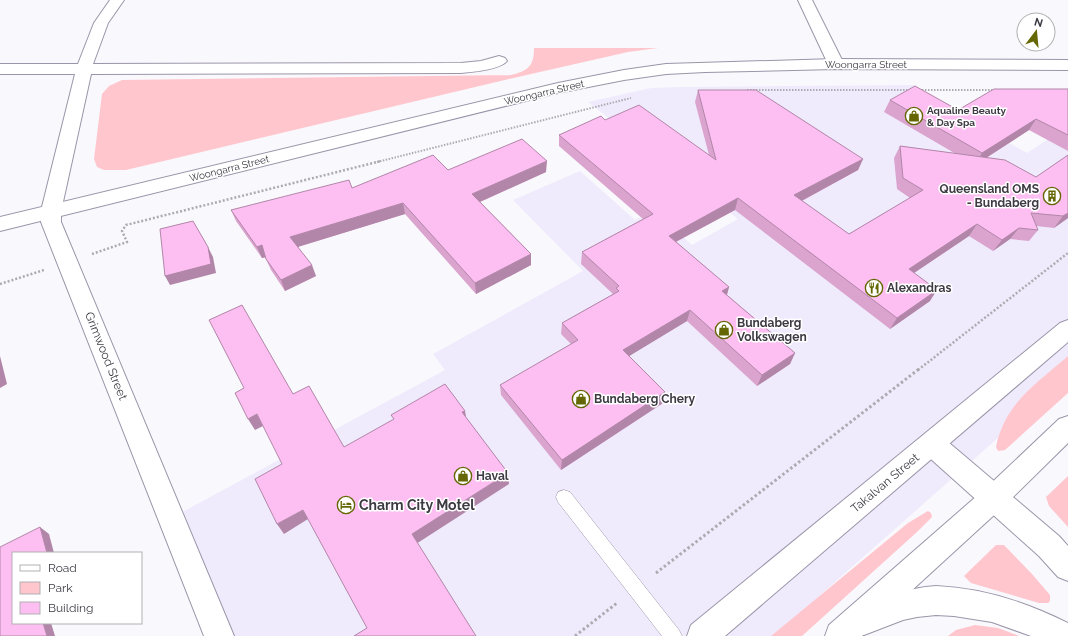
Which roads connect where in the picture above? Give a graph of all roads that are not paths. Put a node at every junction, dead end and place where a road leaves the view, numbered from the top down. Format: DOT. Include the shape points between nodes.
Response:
graph roads {
  1 [pos="117,0"];
  2 [pos="805,0"];
  3 [pos="499,62"];
  4 [pos="836,64"];
  5 [pos="1068,64"];
  6 [pos="84,68"];
  7 [pos="0,69"];
  8 [pos="51,211"];
  9 [pos="0,224"];
  10 [pos="1068,329"];
  11 [pos="1068,427"];
  12 [pos="932,444"];
  13 [pos="564,497"];
  14 [pos="995,497"];
  15 [pos="1068,567"];
  16 [pos="846,631"];
  17 [pos="219,636"];
  18 [pos="673,636"];
  19 [pos="702,636"];
  20 [pos="1062,636"];
  1 -- 6 [label="main road, Grimwood Street" via="101,23"];
  2 -- 4 [label="main road"];
  3 -- 6 [label="main road" via="461,68"];
  4 -- 5 [label="main road, Woongarra Street"];
  4 -- 8 [label="main road, Woongarra Street" via="666,69 592,80"];
  6 -- 7 [label="main road"];
  6 -- 8 [label="main road, Grimwood Street"];
  8 -- 9 [label="main road, Woongarra Street"];
  8 -- 17 [label="main road, Grimwood Street" via="51,222"];
  10 -- 12 [label="main road, Takalvan Street"];
  11 -- 14 [label="main road"];
  12 -- 14 [label="main road"];
  12 -- 19 [label="main road, Takalvan Street"];
  13 -- 18 [label="lane"];
  14 -- 15 [label="main road" via="1049,546"];
  14 -- 16 [label="main road"];
  16 -- 20 [label="main road" via="893,608 916,602 945,601 974,604 1012,614"];
}
